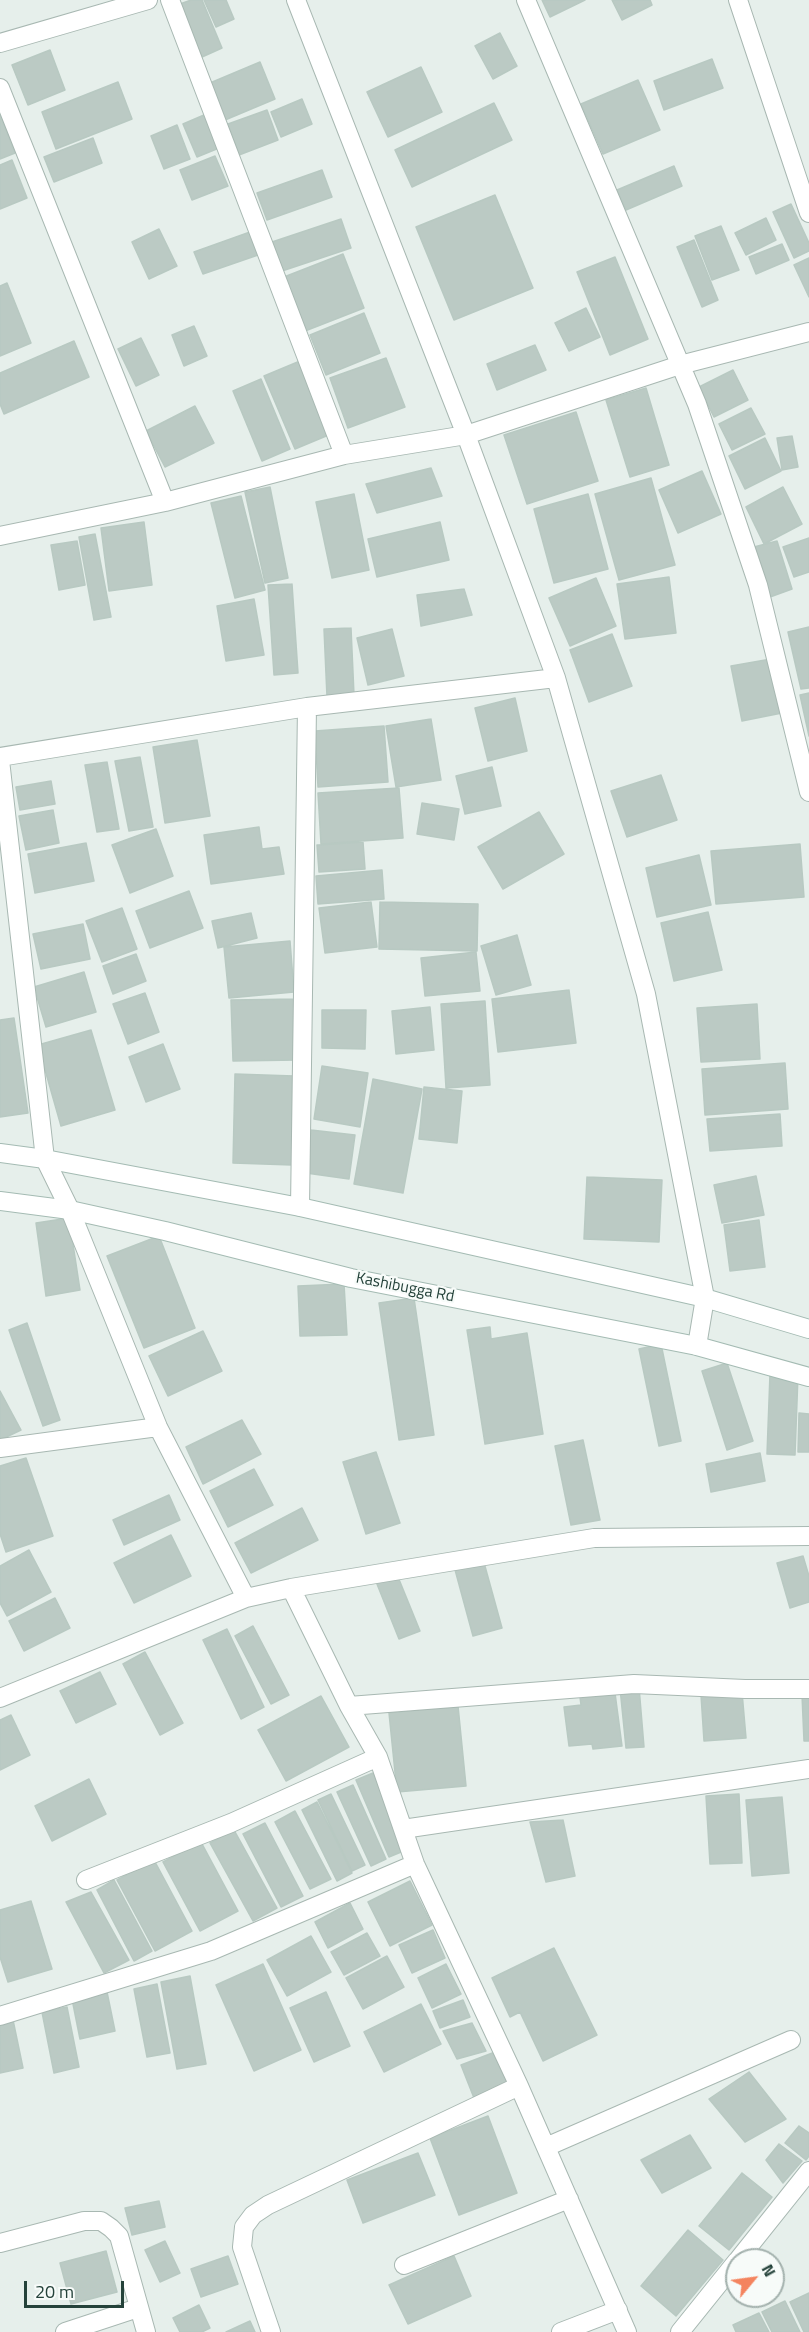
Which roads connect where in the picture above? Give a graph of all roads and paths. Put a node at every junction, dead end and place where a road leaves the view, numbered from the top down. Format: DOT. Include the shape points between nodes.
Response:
graph roads {
  1 [pos="148,0"];
  2 [pos="170,0"];
  3 [pos="296,0"];
  4 [pos="526,0"];
  5 [pos="738,0"];
  6 [pos="0,43"];
  7 [pos="0,88"];
  8 [pos="809,213"];
  9 [pos="809,332"];
  10 [pos="680,365"];
  11 [pos="466,435"];
  12 [pos="344,455"];
  13 [pos="165,502"];
  14 [pos="0,536"];
  15 [pos="556,678"];
  16 [pos="307,707"];
  17 [pos="0,758"];
  18 [pos="809,792"];
  19 [pos="0,1154"];
  20 [pos="45,1159"];
  21 [pos="0,1201"];
  22 [pos="300,1207"];
  23 [pos="70,1210"];
  24 [pos="705,1298"];
  25 [pos="809,1329"];
  26 [pos="697,1346"];
  27 [pos="809,1377"];
  28 [pos="158,1426"];
  29 [pos="0,1448"];
  30 [pos="809,1536"];
  31 [pos="291,1588"];
  32 [pos="246,1598"];
  33 [pos="809,1689"];
  34 [pos="0,1698"];
  35 [pos="349,1706"];
  36 [pos="378,1757"];
  37 [pos="809,1769"];
  38 [pos="403,1829"];
  39 [pos="415,1864"];
  40 [pos="86,1880"];
  41 [pos="0,2016"];
  42 [pos="791,2040"];
  43 [pos="519,2086"];
  44 [pos="546,2147"];
  45 [pos="809,2171"];
  46 [pos="569,2199"];
  47 [pos="0,2242"];
  48 [pos="747,2248"];
  49 [pos="404,2265"];
  50 [pos="725,2275"];
  51 [pos="138,2308"];
  52 [pos="618,2310"];
  53 [pos="65,2332"];
  54 [pos="146,2332"];
  55 [pos="271,2332"];
  56 [pos="561,2332"];
  57 [pos="627,2332"];
  58 [pos="680,2332"];
  1 -- 6 [label="street"];
  2 -- 12 [label="street"];
  3 -- 11 [label="street"];
  4 -- 10 [label="street"];
  5 -- 8 [label="street"];
  7 -- 13 [label="street"];
  9 -- 10 [label="street"];
  10 -- 11 [label="street"];
  10 -- 18 [label="street" via="758,585"];
  11 -- 12 [label="street"];
  11 -- 15 [label="street"];
  12 -- 13 [label="street"];
  13 -- 14 [label="street"];
  15 -- 16 [label="street"];
  15 -- 24 [label="street" via="646,994"];
  16 -- 17 [label="street"];
  16 -- 22 [label="street"];
  17 -- 20 [label="street"];
  19 -- 20 [label="street"];
  20 -- 22 [label="street"];
  20 -- 23 [label="street"];
  21 -- 23 [label="street, Kashibugga Rd"];
  22 -- 24 [label="street"];
  23 -- 26 [label="street, Kashibugga Rd" via="351,1278"];
  23 -- 28 [label="street"];
  24 -- 25 [label="street"];
  24 -- 26 [label="street"];
  26 -- 27 [label="street, Kashibugga Rd"];
  28 -- 29 [label="street"];
  28 -- 32 [label="street"];
  30 -- 31 [label="street" via="594,1538"];
  31 -- 32 [label="street"];
  31 -- 35 [label="street"];
  32 -- 34 [label="street"];
  33 -- 35 [label="street" via="634,1684"];
  35 -- 36 [label="street"];
  36 -- 38 [label="street"];
  36 -- 40 [label="street"];
  37 -- 38 [label="street"];
  38 -- 39 [label="street"];
  39 -- 41 [label="street" via="211,1951"];
  39 -- 43 [label="street"];
  42 -- 44 [label="street"];
  43 -- 44 [label="street"];
  43 -- 55 [label="street" via="253,2215 244,2227 242,2247"];
  44 -- 46 [label="street"];
  45 -- 48 [label="street"];
  46 -- 49 [label="street"];
  46 -- 52 [label="street"];
  47 -- 51 [label="street" via="84,2221 100,2221 119,2236"];
  50 -- 58 [label="street"];
  51 -- 53 [label="street"];
  51 -- 54 [label="street"];
  52 -- 56 [label="street"];
  52 -- 57 [label="street"];
}
